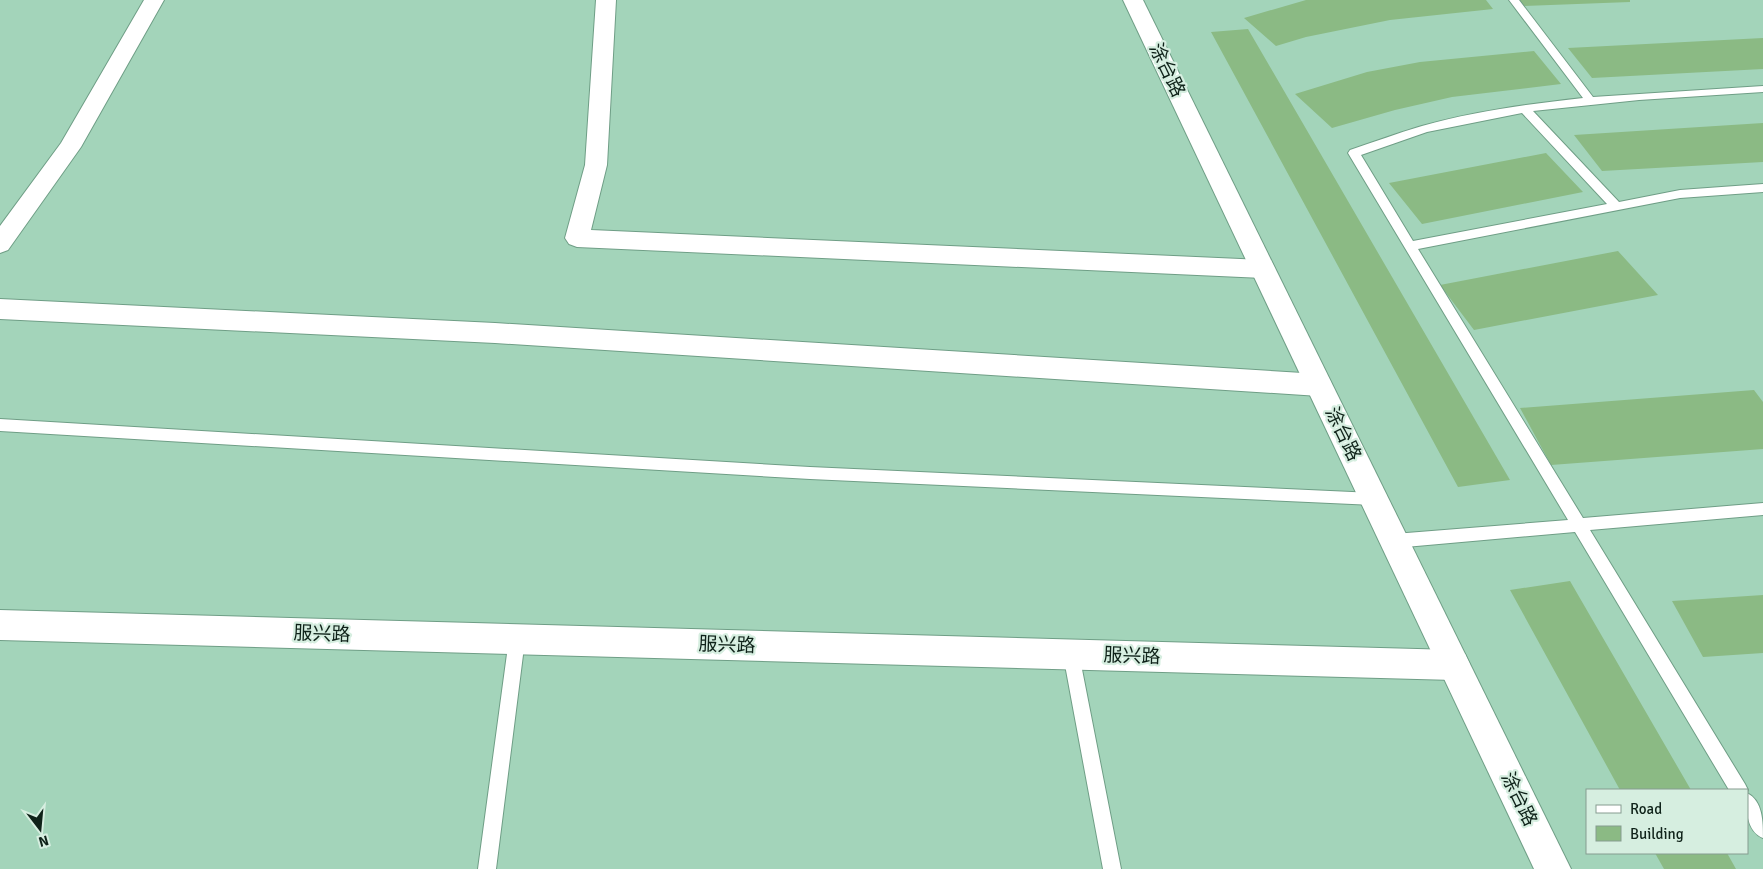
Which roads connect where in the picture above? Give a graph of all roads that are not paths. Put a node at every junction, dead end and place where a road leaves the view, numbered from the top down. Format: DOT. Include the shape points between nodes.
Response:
graph roads {
  1 [pos="154,0"];
  2 [pos="606,0"];
  3 [pos="1133,0"];
  4 [pos="1514,0"];
  5 [pos="1763,89"];
  6 [pos="1590,100"];
  7 [pos="1524,108"];
  8 [pos="1763,188"];
  9 [pos="1616,206"];
  10 [pos="0,244"];
  11 [pos="1410,246"];
  12 [pos="1263,269"];
  13 [pos="0,309"];
  14 [pos="1319,385"];
  15 [pos="0,426"];
  16 [pos="1374,500"];
  17 [pos="1763,509"];
  18 [pos="1580,524"];
  19 [pos="1394,540"];
  20 [pos="0,625"];
  21 [pos="517,639"];
  22 [pos="1071,654"];
  23 [pos="1454,665"];
  24 [pos="1739,789"];
  25 [pos="1748,804"];
  26 [pos="1763,829"];
  27 [pos="487,869"];
  28 [pos="1112,869"];
  29 [pos="1553,869"];
  1 -- 10 [label="street" via="70,147"];
  2 -- 12 [label="street" via="596,165 577,238"];
  3 -- 12 [label="street, 涂台路"];
  4 -- 6 [label="lane"];
  5 -- 6 [label="lane"];
  6 -- 7 [label="lane"];
  7 -- 9 [label="lane"];
  7 -- 11 [label="lane" via="1434,126 1354,153"];
  8 -- 9 [label="lane" via="1680,194"];
  9 -- 11 [label="lane"];
  11 -- 18 [label="lane"];
  12 -- 14 [label="street, 涂台路"];
  13 -- 14 [label="street" via="635,342"];
  14 -- 16 [label="street, 涂台路"];
  15 -- 16 [label="lane" via="810,473"];
  16 -- 19 [label="street, 涂台路"];
  17 -- 18 [label="lane"];
  18 -- 19 [label="lane"];
  18 -- 24 [label="lane"];
  19 -- 23 [label="street, 涂台路"];
  20 -- 21 [label="street, 服兴路"];
  21 -- 22 [label="street, 服兴路"];
  21 -- 27 [label="lane"];
  22 -- 23 [label="street, 服兴路"];
  22 -- 28 [label="lane"];
  23 -- 29 [label="street, 涂台路"];
  25 -- 26 [label="lane"];
}
